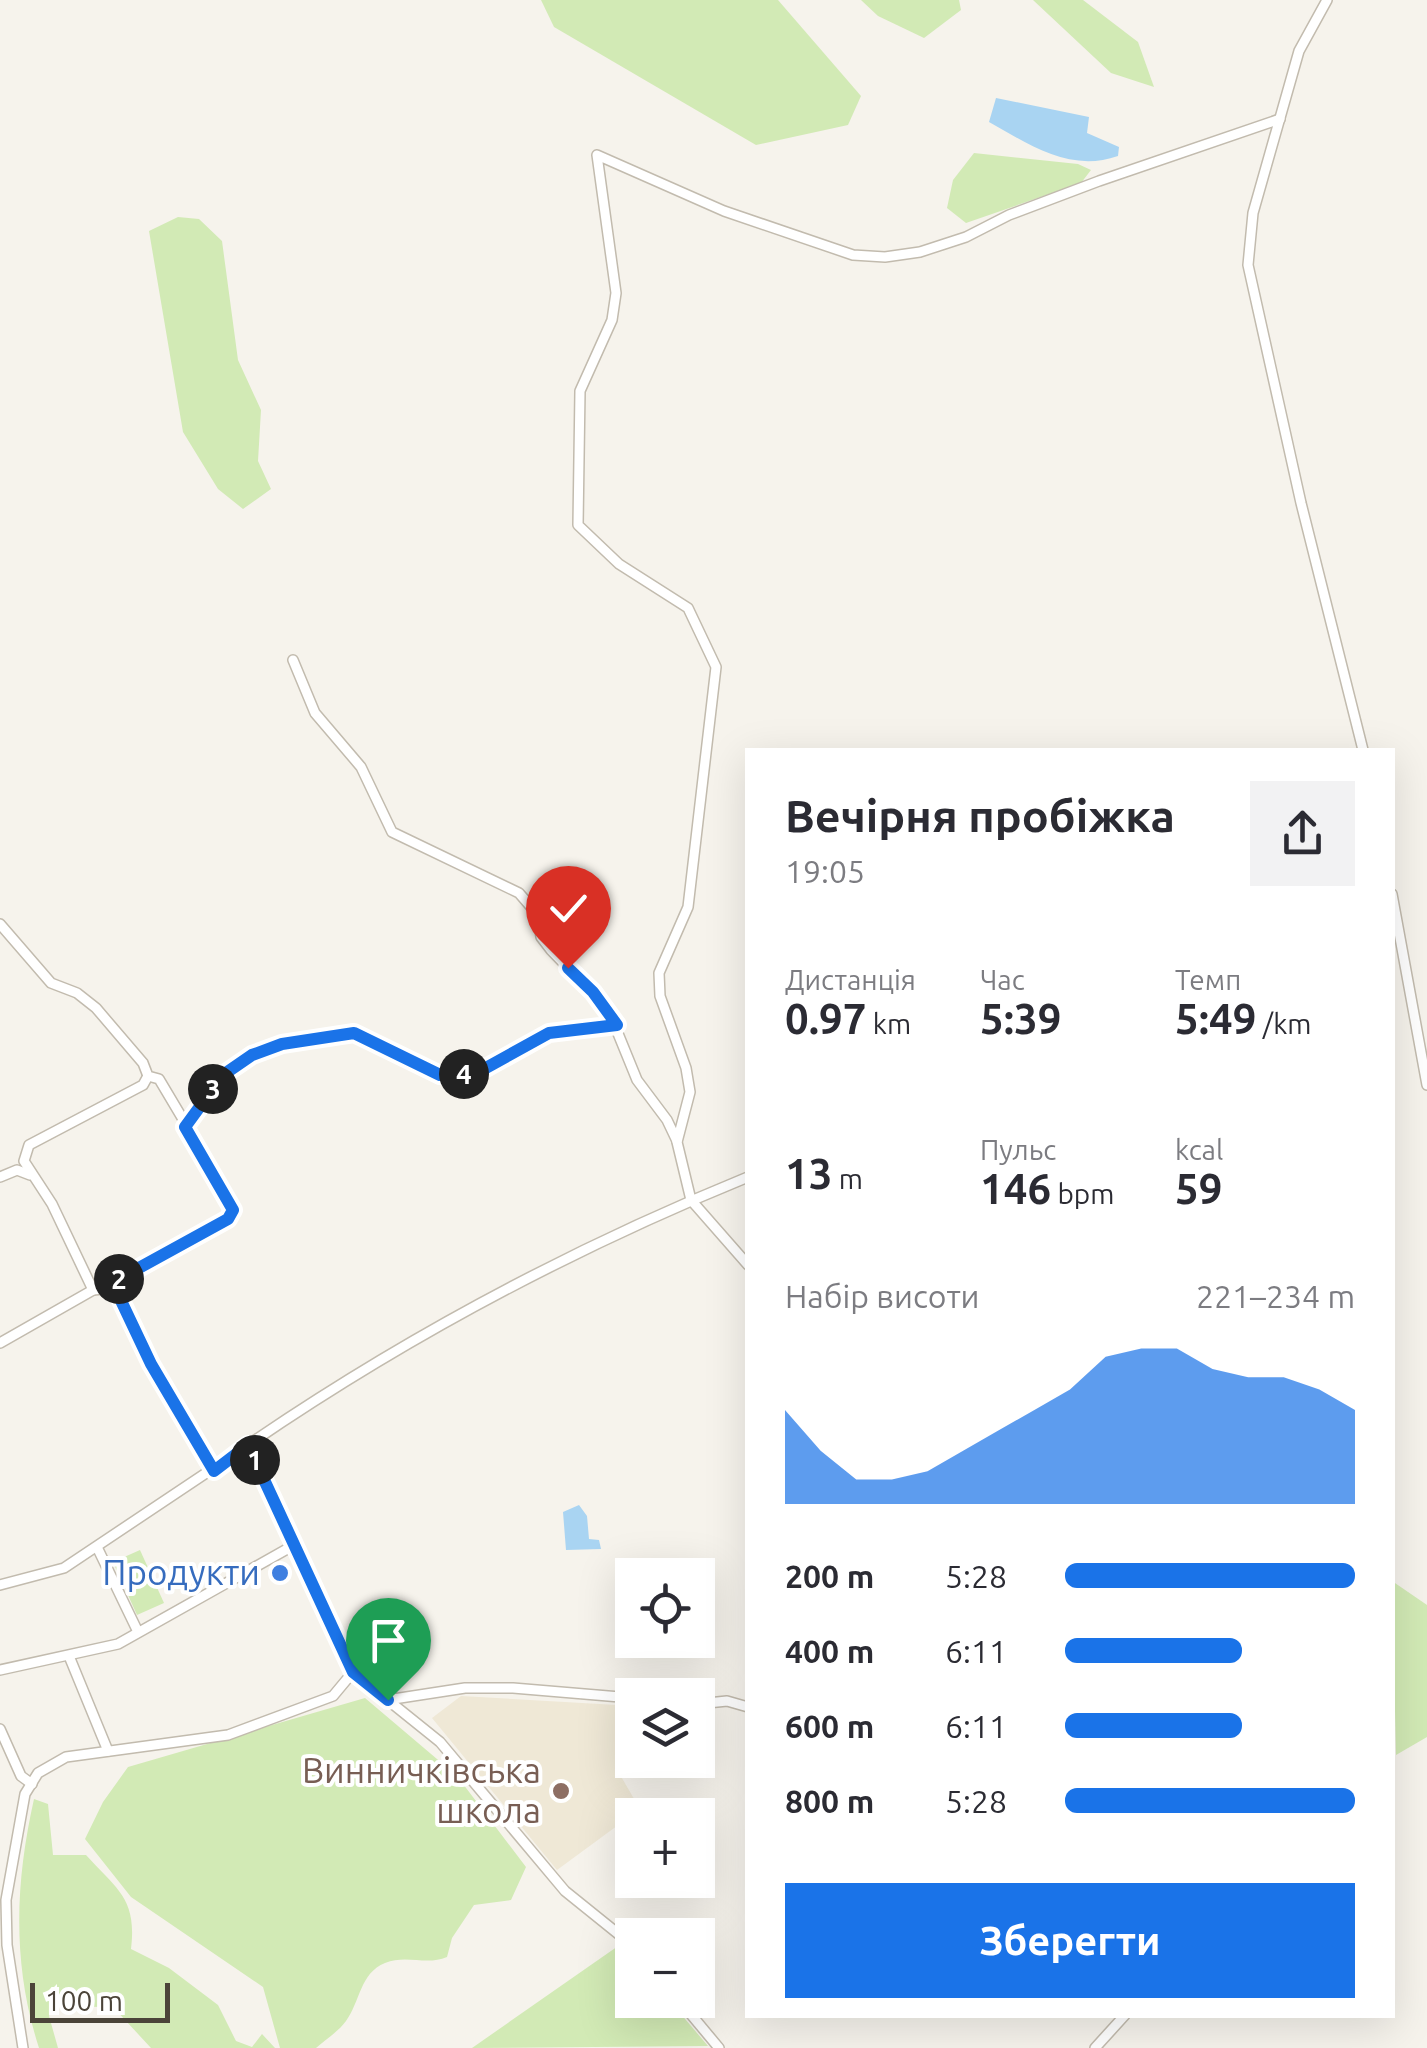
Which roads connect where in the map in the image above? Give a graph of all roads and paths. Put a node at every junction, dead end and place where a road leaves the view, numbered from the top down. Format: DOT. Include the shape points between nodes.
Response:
graph roads {
  1 [pos="1327,0"];
  2 [pos="1280,119"];
  3 [pos="293,660"];
  4 [pos="1363,748"];
  5 [pos="1395,909"];
  6 [pos="0,924"];
  7 [pos="15,942"];
  8 [pos="0,944"];
  9 [pos="617,1025"];
  10 [pos="148,1076"];
  11 [pos="1427,1085"];
  12 [pos="185,1127"];
  13 [pos="677,1142"];
  14 [pos="3,1172"];
  15 [pos="745,1178"];
  16 [pos="36,1180"];
  17 [pos="691,1200"];
  18 [pos="745,1263"];
  19 [pos="115,1288"];
  20 [pos="93,1290"];
  21 [pos="0,1343"];
  22 [pos="248,1445"];
  23 [pos="214,1471"];
  24 [pos="296,1544"];
  25 [pos="97,1547"];
  26 [pos="0,1586"];
  27 [pos="138,1632"];
  28 [pos="68,1656"];
  29 [pos="0,1670"];
  30 [pos="353,1672"];
  31 [pos="615,1697"];
  32 [pos="388,1700"];
  33 [pos="715,1702"];
  34 [pos="745,1705"];
  35 [pos="0,1728"];
  36 [pos="108,1751"];
  37 [pos="32,1784"];
  38 [pos="615,1931"];
  39 [pos="694,2018"];
  40 [pos="1122,2018"];
  41 [pos="24,2048"];
  42 [pos="719,2048"];
  43 [pos="1095,2048"];
  1 -- 2 [label="street" via="1299,51"];
  2 -- 4 [label="street" via="1253,213 1248,264"];
  2 -- 13 [label="street" via="1099,181 966,237 885,257 853,254 724,211 597,155 616,293 612,320 580,391 578,525 619,564 688,608 716,667 688,907 660,972 660,996 690,1092"];
  3 -- 9 [label="street" via="315,713 362,767 392,832 519,893 538,915 551,950"];
  5 -- 11 [label="street"];
  6 -- 7 [label="street"];
  7 -- 8 [label="street"];
  7 -- 10 [label="street" via="51,983 96,1008"];
  9 -- 12 [label="street" via="549,1033 484,1069 457,1076 440,1075 354,1033 282,1044 223,1075"];
  9 -- 13 [label="street" via="636,1080"];
  10 -- 12 [label="street" via="159,1078"];
  10 -- 16 [label="street" via="144,1085 29,1146 24,1161"];
  12 -- 19 [label="street" via="233,1210 228,1219 117,1280"];
  13 -- 17 [label="street"];
  14 -- 16 [label="street" via="22,1171"];
  15 -- 17 [label="street"];
  16 -- 20 [label="street"];
  17 -- 18 [label="street"];
  17 -- 22 [label="street" via="460,1316"];
  19 -- 20 [label="street"];
  19 -- 23 [label="street"];
  20 -- 21 [label="street"];
  22 -- 23 [label="street"];
  22 -- 24 [label="street"];
  23 -- 25 [label="street"];
  24 -- 27 [label="street"];
  24 -- 30 [label="street"];
  25 -- 26 [label="street" via="64,1568"];
  25 -- 27 [label="street"];
  27 -- 28 [label="street"];
  28 -- 29 [label="street"];
  28 -- 36 [label="street"];
  30 -- 32 [label="street"];
  30 -- 36 [label="street" via="332,1696 228,1735"];
  31 -- 32 [label="street" via="465,1688"];
  32 -- 38 [label="street" via="440,1742 564,1890"];
  33 -- 34 [label="street"];
  35 -- 37 [label="street" via="21,1776"];
  36 -- 37 [label="street" via="49,1764"];
  37 -- 41 [label="street" via="6,1900"];
  39 -- 42 [label="street"];
  40 -- 43 [label="street"];
}
